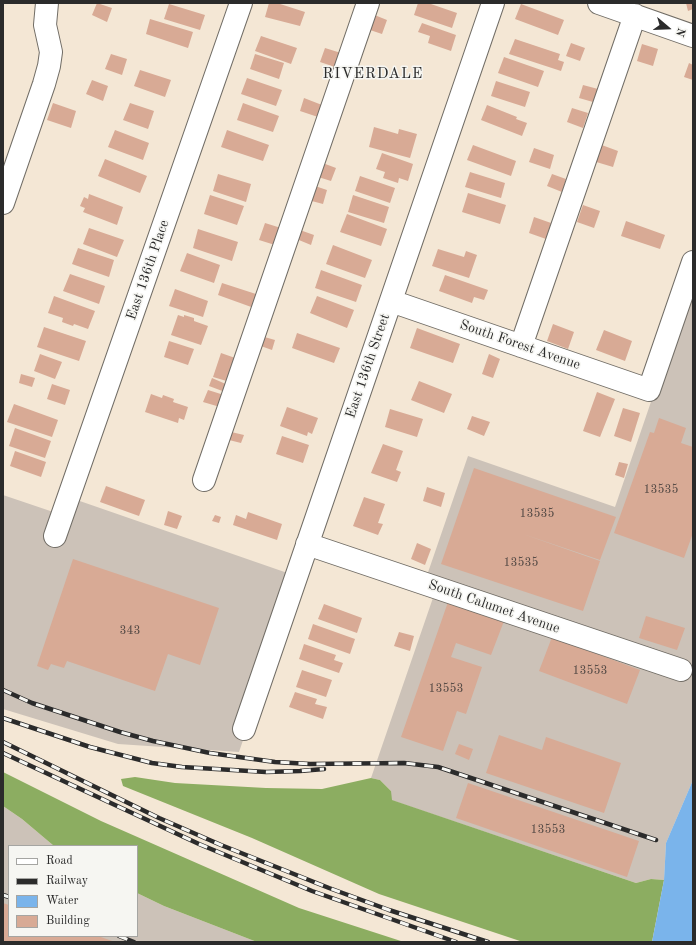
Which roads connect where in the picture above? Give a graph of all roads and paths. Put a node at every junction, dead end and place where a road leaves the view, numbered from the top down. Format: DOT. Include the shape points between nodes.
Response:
graph roads {
  1 [pos="47,3"];
  2 [pos="241,3"];
  3 [pos="368,3"];
  4 [pos="493,3"];
  5 [pos="599,3"];
  6 [pos="635,15"];
  7 [pos="693,36"];
  8 [pos="3,203"];
  9 [pos="693,262"];
  10 [pos="391,301"];
  11 [pos="521,346"];
  12 [pos="204,480"];
  13 [pos="56,536"];
  14 [pos="307,544"];
  15 [pos="680,670"];
  16 [pos="244,729"];
  1 -- 8 [label="street" via="45,25 51,52 49,66"];
  2 -- 13 [label="street, East 136th Place"];
  3 -- 12 [label="street"];
  4 -- 10 [label="street, East 136th Street"];
  5 -- 6 [label="street"];
  6 -- 7 [label="street"];
  6 -- 11 [label="street"];
  9 -- 11 [label="street, South Forest Avenue" via="649,390"];
  10 -- 11 [label="street, South Forest Avenue"];
  10 -- 14 [label="street, East 136th Street"];
  14 -- 15 [label="street, South Calumet Avenue"];
  14 -- 16 [label="street, East 136th Street"];
}
